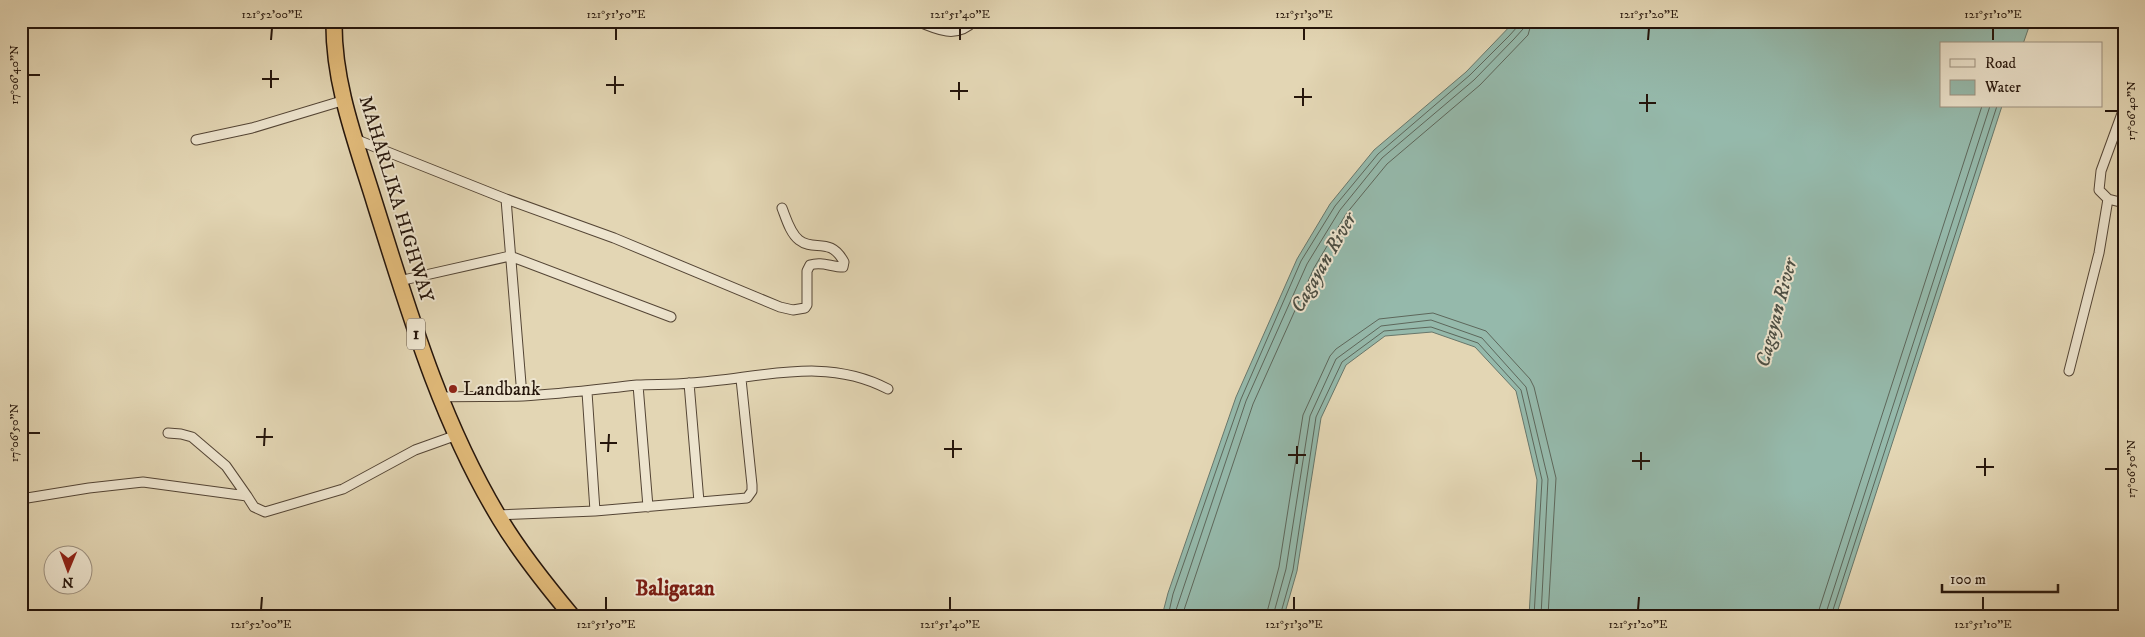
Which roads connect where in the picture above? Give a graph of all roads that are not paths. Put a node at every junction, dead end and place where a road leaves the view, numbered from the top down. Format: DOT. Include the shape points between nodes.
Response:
graph roads {
  1 [pos="334,21"];
  2 [pos="918,21"];
  3 [pos="974,21"];
  4 [pos="345,100"];
  5 [pos="2124,108"];
  6 [pos="354,139"];
  7 [pos="196,140"];
  8 [pos="506,199"];
  9 [pos="2108,199"];
  10 [pos="2124,202"];
  11 [pos="782,208"];
  12 [pos="510,256"];
  13 [pos="400,281"];
  14 [pos="671,317"];
  15 [pos="2069,371"];
  16 [pos="741,379"];
  17 [pos="689,383"];
  18 [pos="638,385"];
  19 [pos="888,389"];
  20 [pos="587,392"];
  21 [pos="522,396"];
  22 [pos="440,397"];
  23 [pos="168,434"];
  24 [pos="457,435"];
  25 [pos="247,496"];
  26 [pos="21,498"];
  27 [pos="699,502"];
  28 [pos="648,507"];
  29 [pos="594,511"];
  30 [pos="497,515"];
  31 [pos="572,616"];
  1 -- 4 [label="highway, MAHARLIKA HIGHWAY / 1" via="334,44"];
  2 -- 3 [label="street" via="934,29 959,32"];
  4 -- 6 [label="highway, MAHARLIKA HIGHWAY / 1"];
  4 -- 7 [label="street" via="252,128"];
  5 -- 9 [label="street" via="2099,180 2099,190"];
  6 -- 8 [label="street"];
  6 -- 13 [label="highway, MAHARLIKA HIGHWAY / 1"];
  8 -- 11 [label="street" via="614,238 780,307 801,310 807,304 807,271 810,265 823,263 840,267 844,262 828,246 800,240"];
  8 -- 12 [label="street"];
  9 -- 10 [label="street"];
  9 -- 15 [label="street" via="2099,253"];
  12 -- 13 [label="street"];
  12 -- 14 [label="street"];
  12 -- 21 [label="street"];
  13 -- 22 [label="highway, MAHARLIKA HIGHWAY / 1"];
  16 -- 17 [label="street"];
  16 -- 19 [label="street" via="799,370 832,371 862,377"];
  16 -- 27 [label="street" via="752,491 747,498"];
  17 -- 18 [label="street"];
  17 -- 27 [label="street"];
  18 -- 20 [label="street"];
  18 -- 28 [label="street"];
  20 -- 21 [label="street"];
  20 -- 29 [label="street"];
  21 -- 22 [label="street"];
  22 -- 24 [label="highway, MAHARLIKA HIGHWAY / 1"];
  23 -- 25 [label="street" via="192,437 226,466"];
  24 -- 25 [label="street" via="415,450 343,489 286,507 265,512 254,507"];
  24 -- 30 [label="highway, MAHARLIKA HIGHWAY / 1"];
  25 -- 26 [label="street" via="143,482"];
  27 -- 28 [label="street"];
  28 -- 29 [label="street"];
  29 -- 30 [label="street"];
  30 -- 31 [label="highway, MAHARLIKA HIGHWAY / 1" via="542,580"];
}
